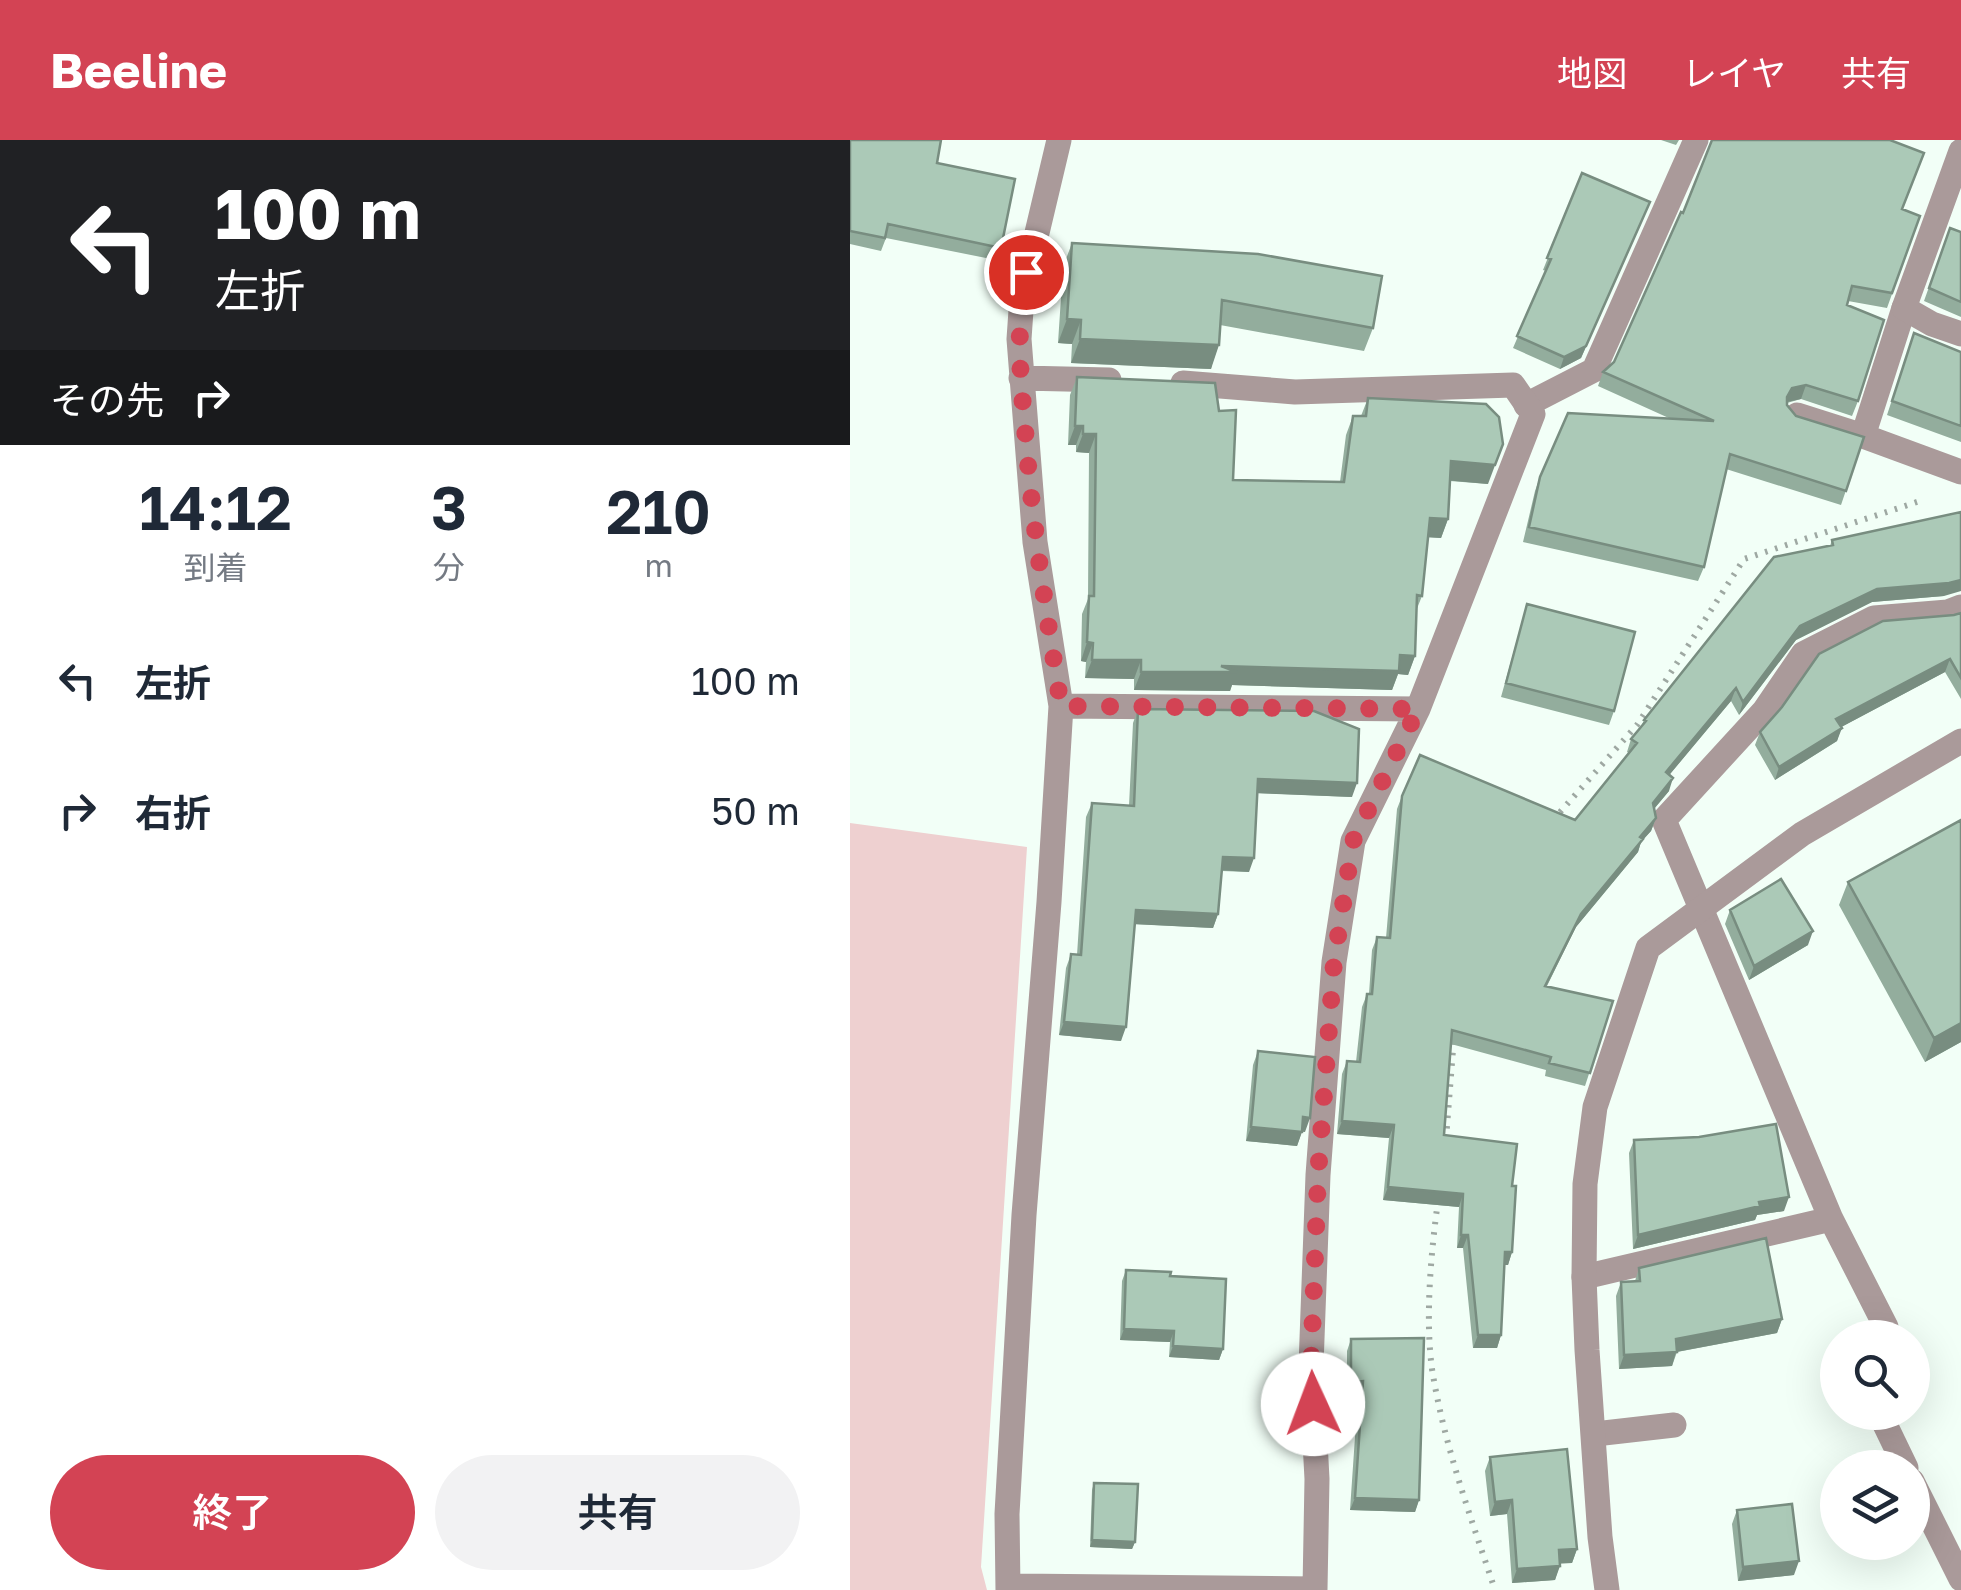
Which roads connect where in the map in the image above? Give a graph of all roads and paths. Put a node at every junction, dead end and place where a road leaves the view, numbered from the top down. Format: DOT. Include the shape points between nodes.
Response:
graph roads {
  1 [pos="1059,140"];
  2 [pos="1696,140"];
  3 [pos="1961,151"];
  4 [pos="1904,308"];
  5 [pos="1961,334"];
  6 [pos="1021,378"];
  7 [pos="1526,404"];
  8 [pos="1798,416"];
  9 [pos="1863,436"];
  10 [pos="1961,472"];
  11 [pos="1926,499"];
  12 [pos="1961,607"];
  13 [pos="1061,706"];
  14 [pos="1418,709"];
  15 [pos="1961,741"];
  16 [pos="1550,824"];
  17 [pos="1698,908"];
  18 [pos="1454,1035"];
  19 [pos="1444,1150"];
  20 [pos="1440,1187"];
  21 [pos="1831,1219"];
  22 [pos="1584,1277"];
  23 [pos="1882,1320"];
  24 [pos="1674,1425"];
  25 [pos="1595,1434"];
  26 [pos="1930,1517"];
  27 [pos="1961,1579"];
  28 [pos="1008,1588"];
  29 [pos="1315,1589"];
  30 [pos="1331,1590"];
  31 [pos="1495,1590"];
  32 [pos="1607,1590"];
  1 -- 6 [label="street" via="1022,296"];
  2 -- 7 [label="street" via="1594,370"];
  3 -- 4 [label="street"];
  4 -- 5 [label="street"];
  4 -- 9 [label="street"];
  6 -- 7 [label="street" via="1295,392 1513,386"];
  6 -- 13 [label="street" via="1034,542"];
  7 -- 14 [label="street" via="1532,414"];
  8 -- 9 [label="street"];
  9 -- 10 [label="street"];
  11 -- 16 [label="path" via="1744,559 1637,725"];
  12 -- 17 [label="street" via="1874,618 1803,654 1764,711 1664,820"];
  13 -- 14 [label="street"];
  13 -- 28 [label="street" via="1021,1275"];
  14 -- 29 [label="street" via="1353,841 1334,962 1311,1366"];
  15 -- 17 [label="street" via="1802,834"];
  17 -- 21 [label="street"];
  17 -- 22 [label="street" via="1648,948 1596,1107 1585,1184"];
  18 -- 19 [label="path"];
  20 -- 31 [label="path" via="1430,1260 1432,1367 1458,1481"];
  21 -- 22 [label="street"];
  21 -- 23 [label="street"];
  22 -- 25 [label="street"];
  24 -- 25 [label="street"];
  25 -- 32 [label="street"];
  26 -- 27 [label="street"];
  28 -- 29 [label="street"];
  29 -- 30 [label="street"];
}
